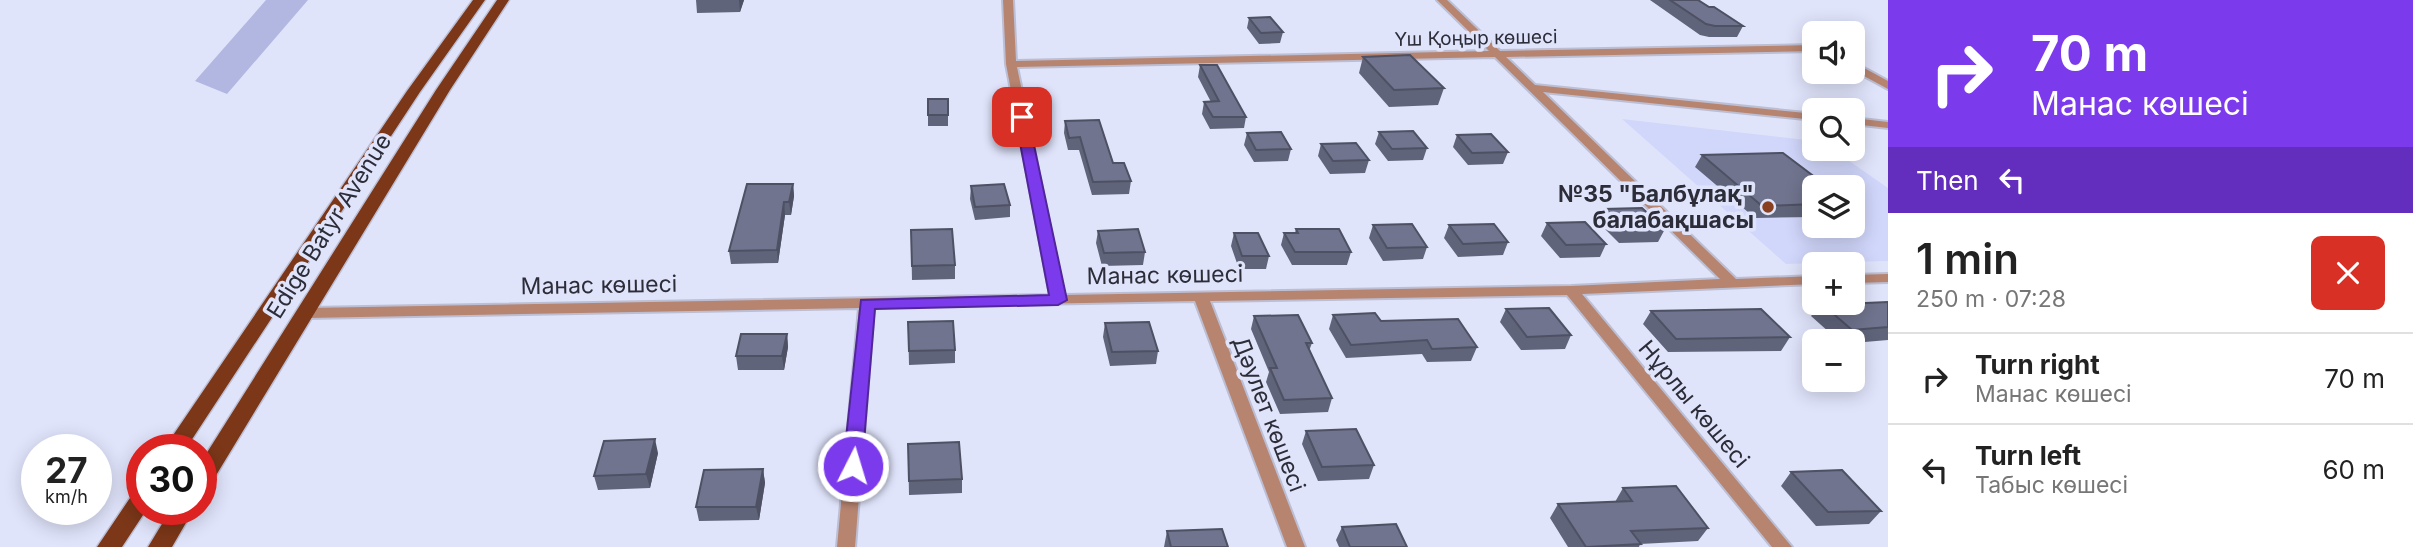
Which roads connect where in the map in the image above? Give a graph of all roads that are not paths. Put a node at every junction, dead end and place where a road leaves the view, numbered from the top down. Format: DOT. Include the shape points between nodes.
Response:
graph roads {
  1 [pos="479,0"];
  2 [pos="503,0"];
  3 [pos="1008,0"];
  4 [pos="1442,0"];
  5 [pos="1802,48"];
  6 [pos="1500,55"];
  7 [pos="1012,64"];
  8 [pos="1865,72"];
  9 [pos="1888,86"];
  10 [pos="1534,88"];
  11 [pos="1802,116"];
  12 [pos="1865,122"];
  13 [pos="1888,125"];
  14 [pos="1888,278"];
  15 [pos="1865,279"];
  16 [pos="1802,280"];
  17 [pos="1730,281"];
  18 [pos="1571,290"];
  19 [pos="1201,297"];
  20 [pos="1058,300"];
  21 [pos="867,303"];
  22 [pos="307,313"];
  23 [pos="185,434"];
  24 [pos="217,456"];
  25 [pos="126,522"];
  26 [pos="173,525"];
  27 [pos="109,547"];
  28 [pos="160,547"];
  29 [pos="846,547"];
  30 [pos="1296,547"];
  31 [pos="1783,547"];
  1 -- 23 [label="main road, Edige Batyr Avenue"];
  2 -- 22 [label="main road, Edige Batyr Avenue"];
  3 -- 7 [label="street"];
  4 -- 6 [label="street"];
  5 -- 6 [label="street, Үш Қоңыр көшесі"];
  6 -- 7 [label="street, Үш Қоңыр көшесі"];
  6 -- 10 [label="street"];
  7 -- 20 [label="street"];
  8 -- 9 [label="street"];
  10 -- 11 [label="street"];
  10 -- 17 [label="street"];
  12 -- 13 [label="street"];
  14 -- 15 [label="street"];
  16 -- 17 [label="street, Манас көшесі"];
  17 -- 18 [label="street, Манас көшесі"];
  18 -- 19 [label="street, Манас көшесі"];
  18 -- 31 [label="street, Нұрлы көшесі"];
  19 -- 20 [label="street, Манас көшесі"];
  19 -- 30 [label="street, Дәулет көшесі"];
  20 -- 21 [label="street, Манас көшесі"];
  21 -- 22 [label="street, Манас көшесі"];
  21 -- 29 [label="street"];
  22 -- 24 [label="main road, Edige Batyr Avenue"];
  25 -- 27 [label="main road"];
  26 -- 28 [label="main road"];
}
